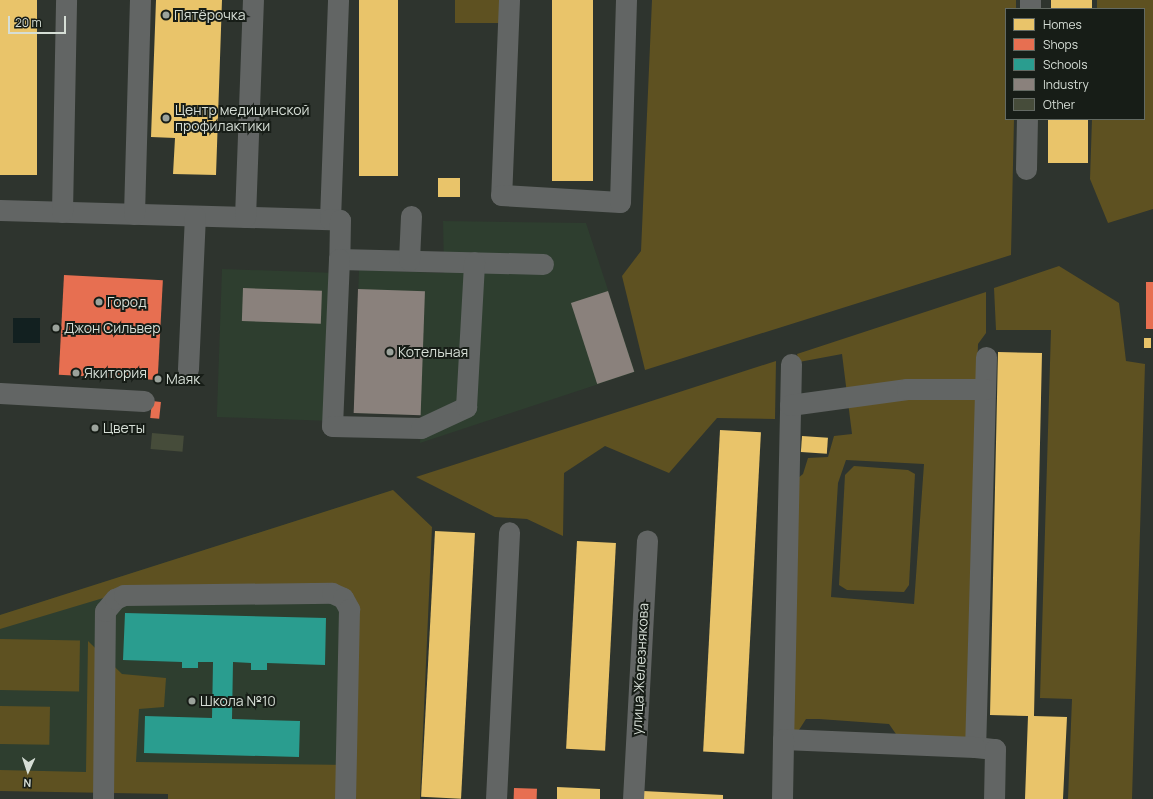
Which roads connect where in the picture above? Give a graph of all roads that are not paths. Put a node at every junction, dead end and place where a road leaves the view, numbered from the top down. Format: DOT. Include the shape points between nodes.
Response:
graph roads {
  1 [pos="66,0"];
  2 [pos="140,0"];
  3 [pos="253,0"];
  4 [pos="338,0"];
  5 [pos="509,0"];
  6 [pos="626,0"];
  7 [pos="1027,120"];
  8 [pos="1026,169"];
  9 [pos="0,210"];
  10 [pos="62,212"];
  11 [pos="134,214"];
  12 [pos="195,216"];
  13 [pos="411,216"];
  14 [pos="245,217"];
  15 [pos="330,219"];
  16 [pos="339,259"];
  17 [pos="409,260"];
  18 [pos="474,262"];
  19 [pos="543,264"];
  20 [pos="986,357"];
  21 [pos="791,364"];
  22 [pos="188,369"];
  23 [pos="985,390"];
  24 [pos="0,393"];
  25 [pos="144,401"];
  26 [pos="790,405"];
  27 [pos="509,532"];
  28 [pos="647,540"];
  29 [pos="783,739"];
  30 [pos="975,747"];
  31 [pos="103,799"];
  32 [pos="345,799"];
  33 [pos="496,799"];
  34 [pos="633,799"];
  35 [pos="782,799"];
  36 [pos="994,799"];
  1 -- 10 [label="street"];
  2 -- 11 [label="street"];
  3 -- 14 [label="street"];
  4 -- 15 [label="street"];
  5 -- 6 [label="street" via="501,195 620,202"];
  7 -- 8 [label="street"];
  9 -- 10 [label="street"];
  10 -- 11 [label="street"];
  11 -- 12 [label="street"];
  12 -- 14 [label="street"];
  12 -- 22 [label="street"];
  13 -- 17 [label="street"];
  14 -- 15 [label="street"];
  15 -- 16 [label="street" via="340,220"];
  16 -- 17 [label="street"];
  16 -- 18 [label="street" via="332,426 421,428 466,407"];
  17 -- 18 [label="street"];
  18 -- 19 [label="street"];
  20 -- 23 [label="street"];
  21 -- 26 [label="street"];
  23 -- 26 [label="street" via="907,389"];
  23 -- 30 [label="street"];
  24 -- 25 [label="street"];
  26 -- 29 [label="street"];
  27 -- 33 [label="street"];
  28 -- 34 [label="street, улица Железнякова"];
  29 -- 30 [label="street"];
  29 -- 35 [label="street"];
  30 -- 36 [label="street" via="995,748"];
  31 -- 32 [label="street" via="105,611 108,604 124,594 332,593 344,598 349,609"];
}
